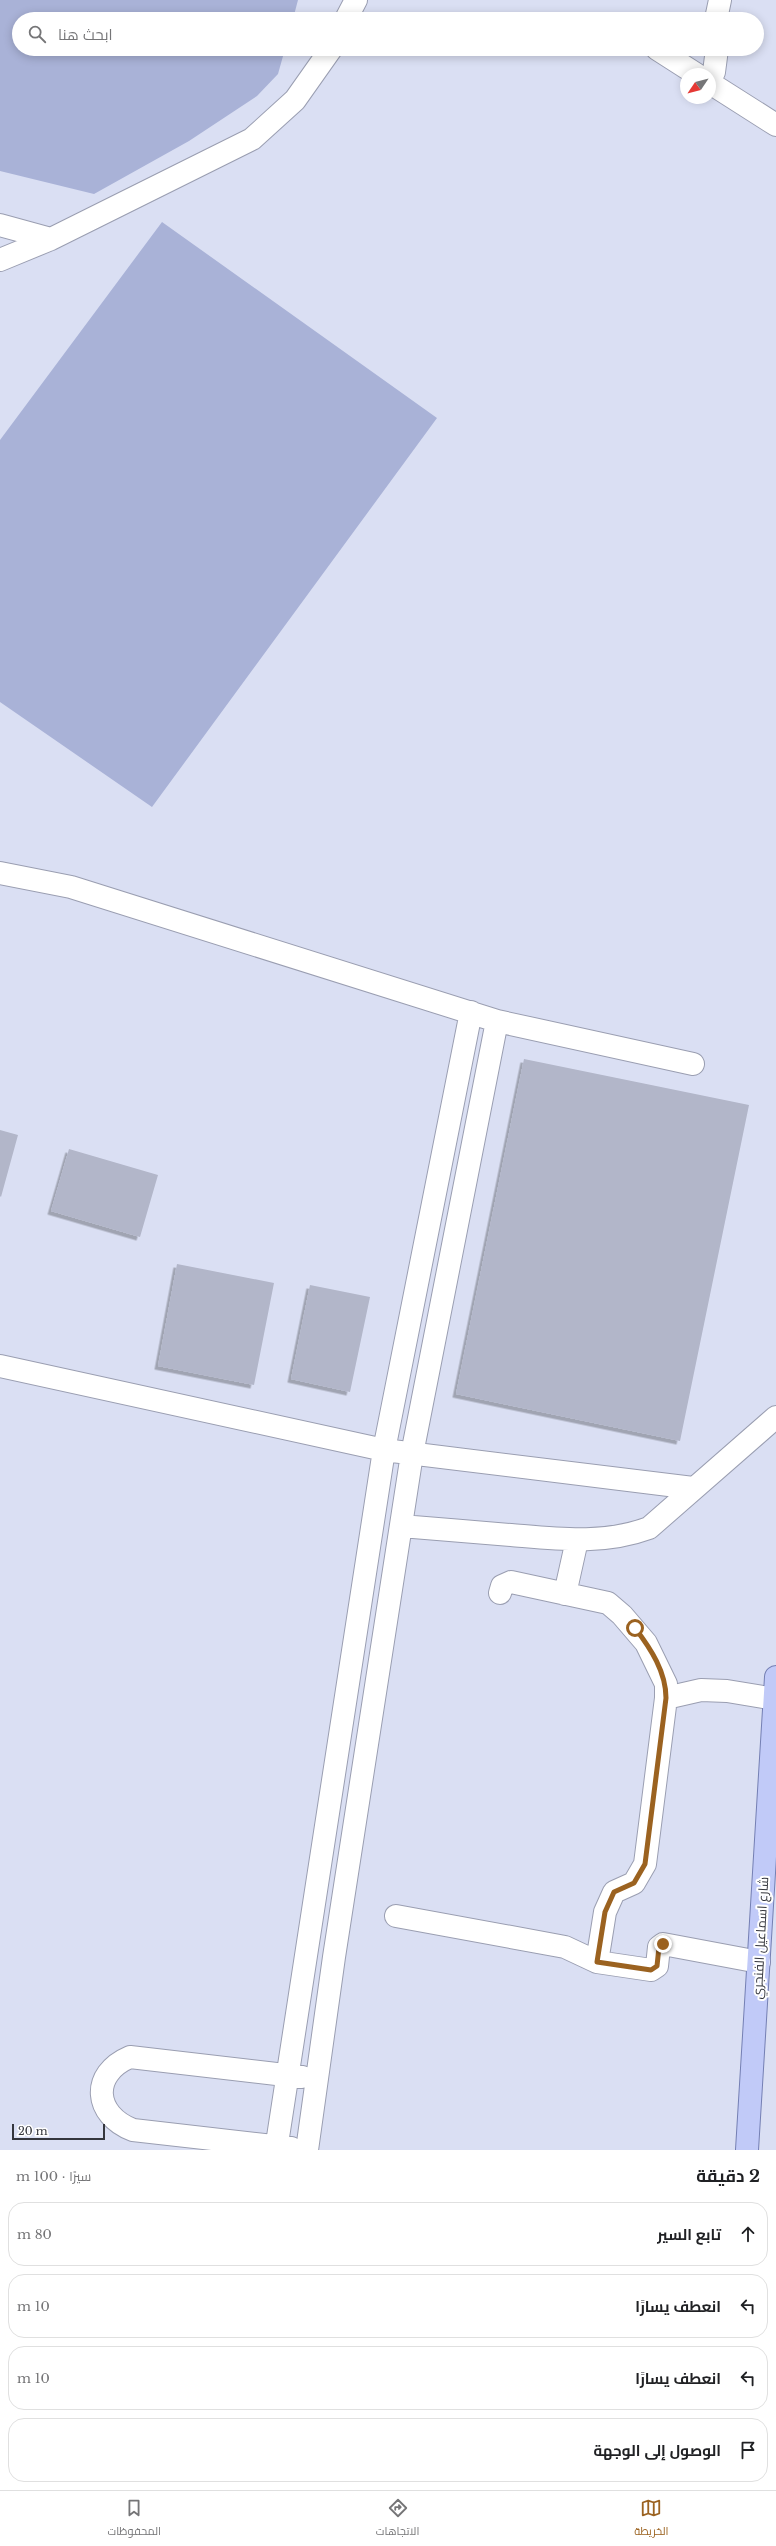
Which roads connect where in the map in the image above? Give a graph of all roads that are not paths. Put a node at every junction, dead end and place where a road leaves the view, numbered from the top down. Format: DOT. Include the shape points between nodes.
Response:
graph roads {
  1 [pos="356,0"];
  2 [pos="720,0"];
  3 [pos="350,12"];
  4 [pos="717,12"];
  5 [pos="326,56"];
  6 [pos="668,56"];
  7 [pos="716,56"];
  8 [pos="687,68"];
  9 [pos="715,68"];
  10 [pos="716,86"];
  11 [pos="776,125"];
  12 [pos="0,225"];
  13 [pos="51,239"];
  14 [pos="0,260"];
  15 [pos="0,873"];
  16 [pos="471,1012"];
  17 [pos="497,1020"];
  18 [pos="693,1064"];
  19 [pos="0,1366"];
  20 [pos="776,1417"];
  21 [pos="384,1450"];
  22 [pos="412,1454"];
  23 [pos="693,1488"];
  24 [pos="401,1526"];
  25 [pos="576,1540"];
  26 [pos="500,1593"];
  27 [pos="565,1594"];
  28 [pos="776,1677"];
  29 [pos="666,1698"];
  30 [pos="774,1699"];
  31 [pos="396,1916"];
  32 [pos="306,1954"];
  33 [pos="334,1957"];
  34 [pos="597,1962"];
  35 [pos="759,1962"];
  36 [pos="288,2075"];
  37 [pos="317,2078"];
  38 [pos="277,2148"];
  39 [pos="305,2150"];
  40 [pos="748,2150"];
  1 -- 3 [label="lane"];
  2 -- 4 [label="lane"];
  5 -- 13 [label="lane" via="295,100 252,139"];
  6 -- 8 [label="lane"];
  7 -- 9 [label="lane"];
  10 -- 11 [label="lane"];
  12 -- 13 [label="lane"];
  13 -- 14 [label="lane"];
  15 -- 16 [label="lane" via="71,887"];
  16 -- 17 [label="lane"];
  16 -- 21 [label="lane"];
  17 -- 18 [label="lane"];
  17 -- 22 [label="lane"];
  19 -- 21 [label="lane"];
  20 -- 23 [label="lane"];
  21 -- 22 [label="lane"];
  21 -- 32 [label="lane"];
  22 -- 23 [label="lane"];
  22 -- 24 [label="lane"];
  23 -- 25 [label="lane" via="649,1528 610,1539"];
  24 -- 25 [label="lane"];
  24 -- 33 [label="lane"];
  25 -- 27 [label="lane"];
  26 -- 27 [label="lane" via="502,1586 511,1582"];
  27 -- 29 [label="lane" via="608,1603 622,1615 646,1643 656,1660 666,1684"];
  28 -- 30 [label="main road, شارع اسماعيل الفنجري"];
  29 -- 30 [label="lane" via="701,1690 728,1691"];
  29 -- 34 [label="lane" via="645,1864 634,1883 614,1892 605,1912"];
  30 -- 35 [label="main road, شارع اسماعيل الفنجري"];
  31 -- 34 [label="lane" via="565,1947"];
  32 -- 33 [label="lane"];
  32 -- 36 [label="lane"];
  33 -- 37 [label="lane"];
  34 -- 35 [label="lane" via="651,1970 657,1966 659,1947 663,1944"];
  35 -- 40 [label="main road, شارع اسماعيل الفنجري"];
  36 -- 37 [label="lane"];
  36 -- 38 [label="lane"];
  36 -- 38 [label="lane" via="130,2057 111,2068 104,2078 101,2092 104,2106 113,2118 122,2126 133,2130"];
  37 -- 39 [label="lane"];
  38 -- 39 [label="lane"];
}
